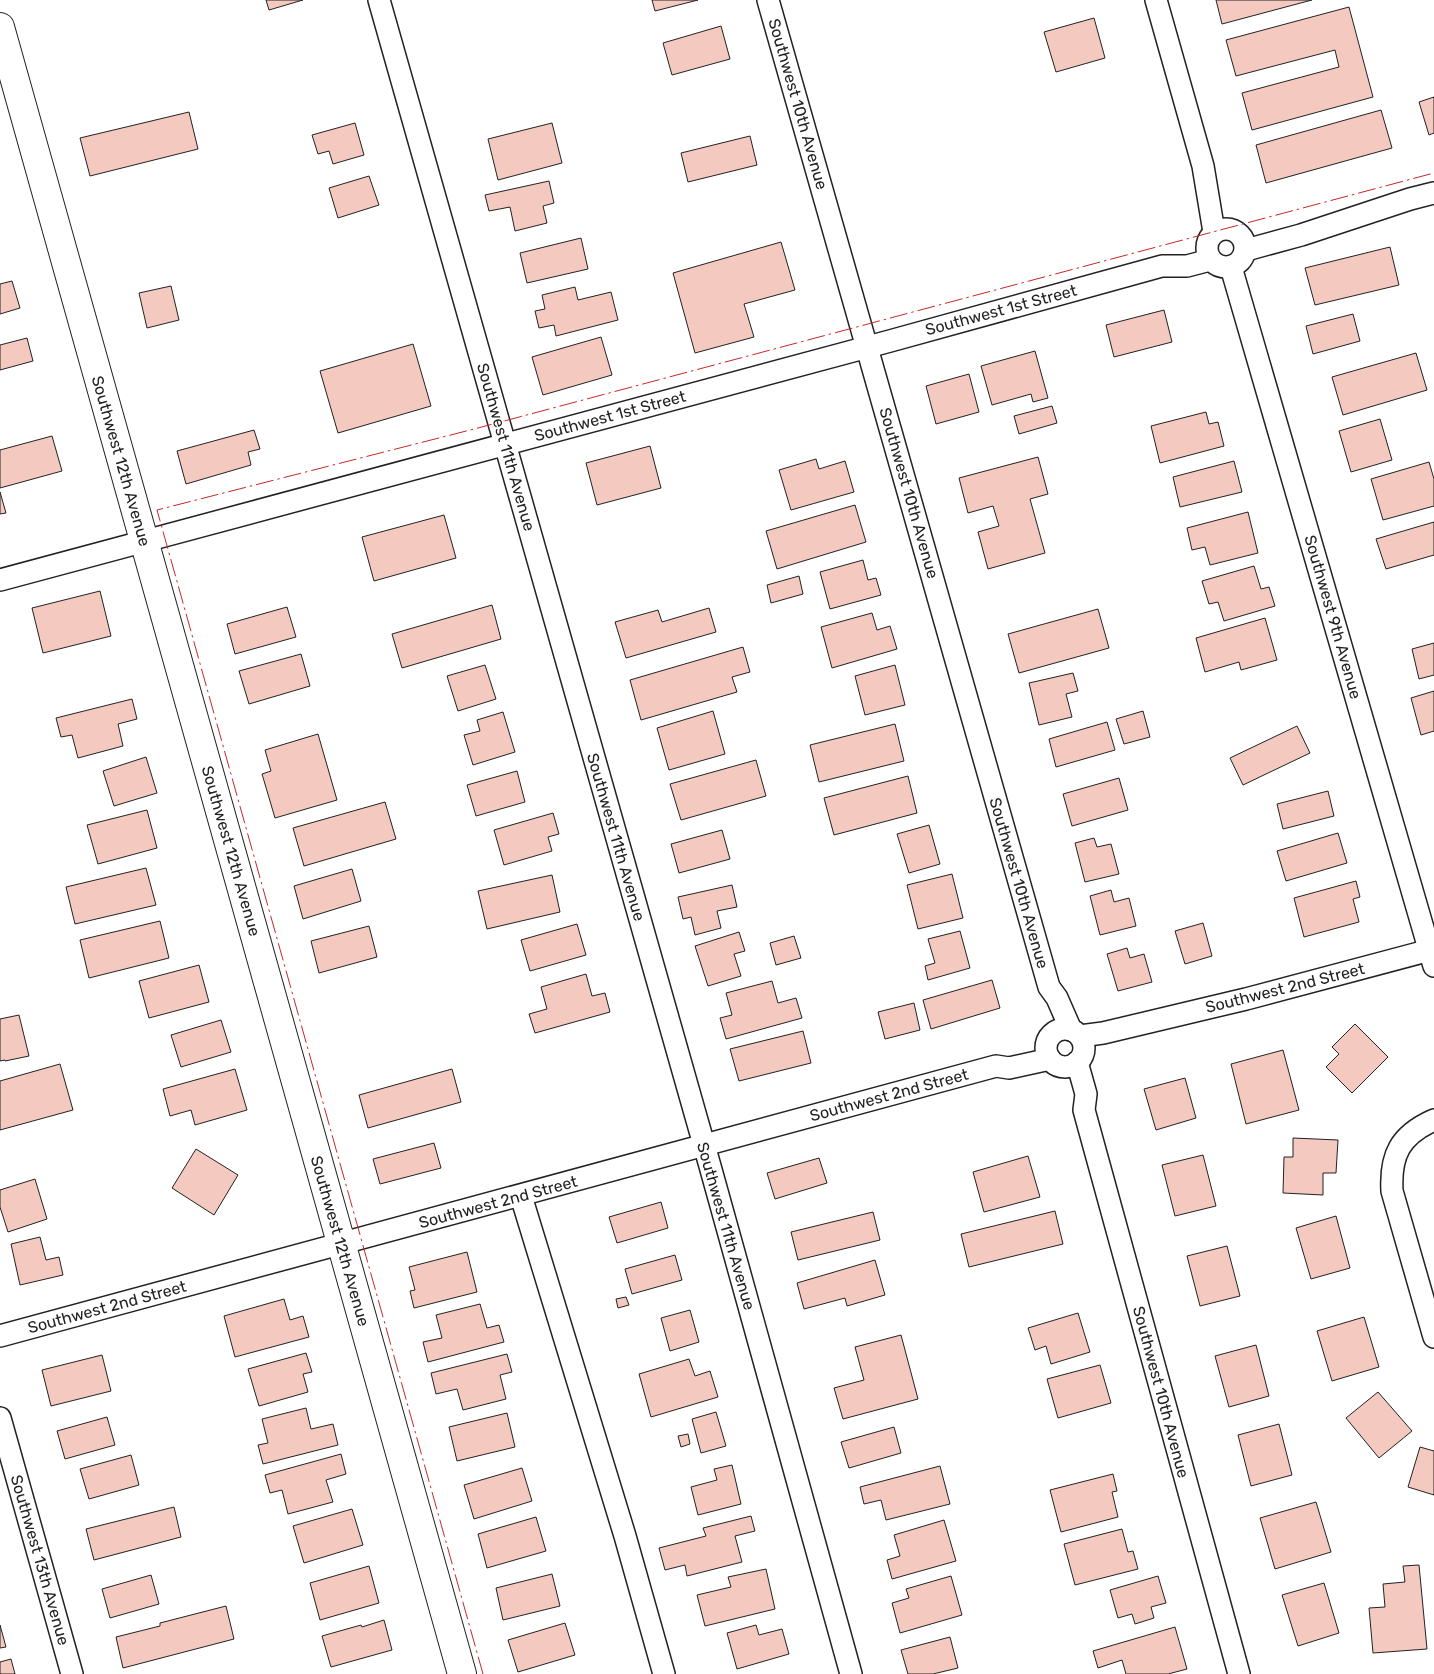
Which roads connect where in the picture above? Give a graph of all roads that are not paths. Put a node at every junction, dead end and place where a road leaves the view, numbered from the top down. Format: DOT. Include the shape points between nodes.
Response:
graph roads {
  1 [pos="379,0"];
  2 [pos="768,0"];
  3 [pos="1156,0"];
  4 [pos="0,27"];
  5 [pos="1202,166"];
  6 [pos="1434,193"];
  7 [pos="1241,239"];
  8 [pos="1210,246"];
  9 [pos="1231,267"];
  10 [pos="867,347"];
  11 [pos="505,445"];
  12 [pos="144,542"];
  13 [pos="0,580"];
  14 [pos="1432,955"];
  15 [pos="1066,1048"];
  16 [pos="1434,1120"];
  17 [pos="704,1146"];
  18 [pos="521,1196"];
  19 [pos="341,1244"];
  20 [pos="0,1336"];
  21 [pos="1434,1337"];
  22 [pos="0,1418"];
  23 [pos="72,1674"];
  24 [pos="462,1674"];
  25 [pos="664,1674"];
  26 [pos="851,1674"];
  27 [pos="1238,1674"];
  1 -- 11 [label="street, Southwest 11th Avenue"];
  2 -- 10 [label="street, Southwest 10th Avenue"];
  3 -- 5 [label="street"];
  4 -- 12 [label="street, Southwest 12th Avenue"];
  5 -- 7 [label="street"];
  5 -- 8 [label="street"];
  6 -- 7 [label="street, Southwest 1st Street" via="1323,228 1284,224"];
  7 -- 8 [label="street, Southwest 1st Street" via="1228,228"];
  7 -- 9 [label="street" via="1244,258"];
  8 -- 9 [label="street" via="1216,265"];
  8 -- 10 [label="street, Southwest 1st Street" via="1178,256 1162,266"];
  9 -- 14 [label="street, Southwest 9th Avenue"];
  10 -- 11 [label="street, Southwest 1st Street"];
  10 -- 15 [label="street, Southwest 10th Avenue" via="1049,987 1057,998"];
  11 -- 12 [label="street, Southwest 1st Street"];
  11 -- 17 [label="street, Southwest 11th Avenue"];
  12 -- 13 [label="street, Southwest 1st Street"];
  12 -- 19 [label="street, Southwest 12th Avenue"];
  14 -- 15 [label="street, Southwest 2nd Street" via="1135,1026 1116,1040"];
  15 -- 17 [label="street, Southwest 2nd Street" via="1010,1068 996,1066"];
  15 -- 27 [label="street, Southwest 10th Avenue" via="1077,1101 1084,1110"];
  16 -- 21 [label="street" via="1405,1139 1395,1155 1391,1173 1392,1191"];
  17 -- 18 [label="street, Southwest 2nd Street"];
  17 -- 26 [label="street, Southwest 11th Avenue"];
  18 -- 19 [label="street, Southwest 2nd Street"];
  18 -- 25 [label="street"];
  19 -- 20 [label="street, Southwest 2nd Street"];
  19 -- 24 [label="street, Southwest 12th Avenue"];
  22 -- 23 [label="street, Southwest 13th Avenue"];
}
